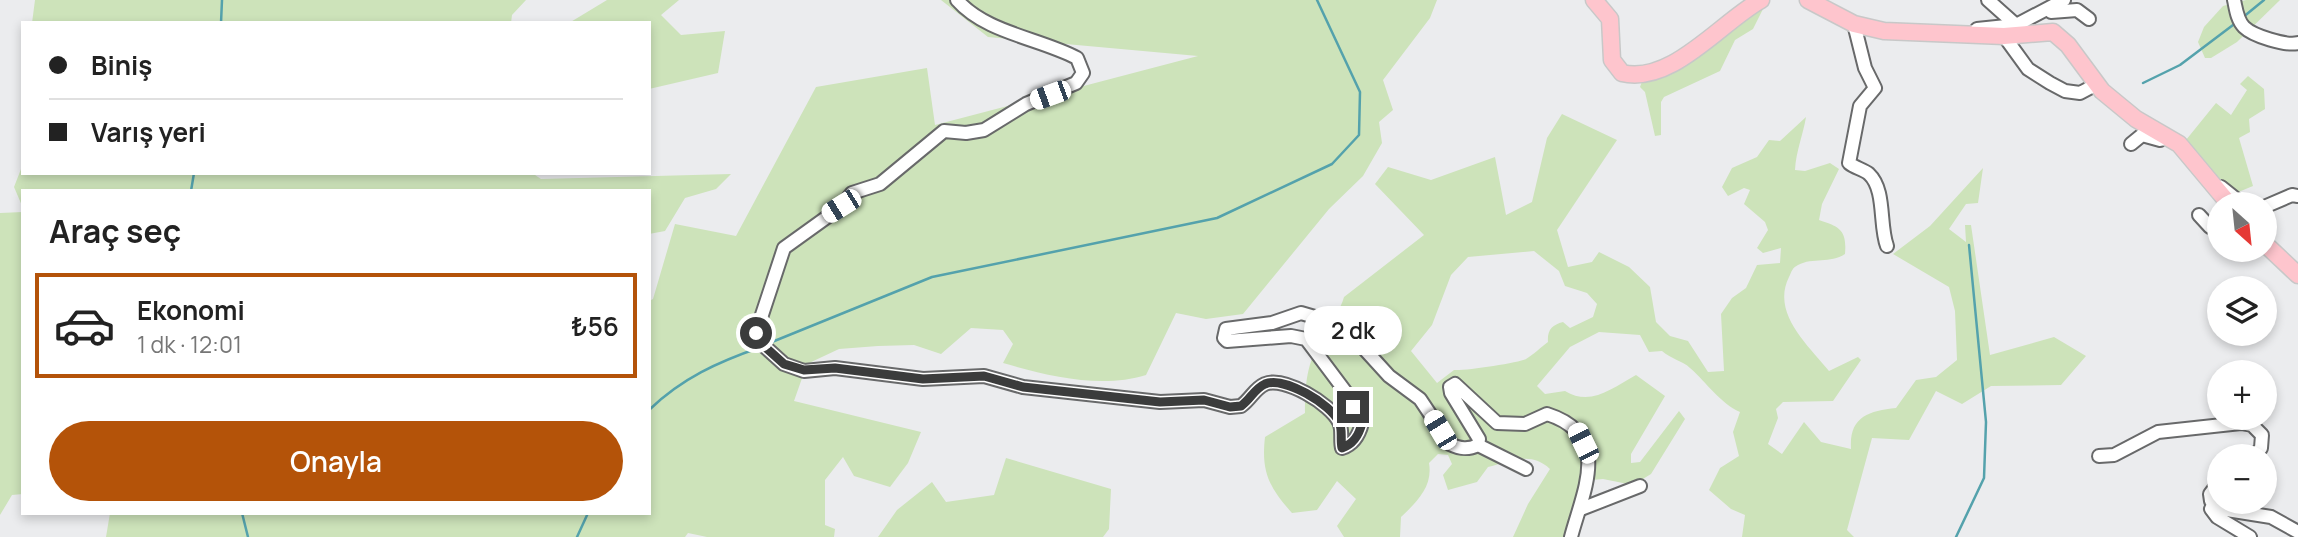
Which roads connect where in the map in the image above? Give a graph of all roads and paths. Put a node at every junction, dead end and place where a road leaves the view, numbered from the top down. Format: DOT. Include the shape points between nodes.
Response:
graph roads {
  1 [pos="957,0"];
  2 [pos="1594,0"];
  3 [pos="1761,0"];
  4 [pos="1808,0"];
  5 [pos="1988,0"];
  6 [pos="2064,0"];
  7 [pos="2234,0"];
  8 [pos="2037,16"];
  9 [pos="2089,19"];
  10 [pos="1854,24"];
  11 [pos="2010,31"];
  12 [pos="2298,43"];
  13 [pos="2097,84"];
  14 [pos="2131,144"];
  15 [pos="2183,149"];
  16 [pos="2199,169"];
  17 [pos="2219,192"];
  18 [pos="2227,192"];
  19 [pos="2298,196"];
  20 [pos="2277,201"];
  21 [pos="2199,215"];
  22 [pos="2207,224"];
  23 [pos="1887,246"];
  24 [pos="2277,255"];
  25 [pos="2298,275"];
  26 [pos="2261,444"];
  27 [pos="1478,445"];
  28 [pos="2099,456"];
  29 [pos="1526,469"];
  30 [pos="1640,486"];
  31 [pos="1581,509"];
  32 [pos="2215,514"];
  33 [pos="2252,514"];
  34 [pos="2298,532"];
  35 [pos="1571,537"];
  36 [pos="2250,537"];
  1 -- 27 [label="street" via="985,22 1077,58 1083,73 1076,83 1026,104 984,130 944,131 880,184 852,192 841,206 784,247 756,333 784,364 804,370 835,368 923,379 984,376 1023,387 1160,402 1204,400 1230,407 1241,406 1268,383 1283,384 1332,411 1341,424 1342,448 1349,446 1362,423 1345,391 1306,339 1224,338 1226,329 1272,323 1301,313 1348,331 1389,376 1420,399 1450,444 1469,449"];
  2 -- 3 [label="main road" via="1610,19 1612,60 1622,73 1638,77 1690,54"];
  4 -- 10 [label="main road"];
  5 -- 11 [label="street"];
  6 -- 8 [label="street"];
  7 -- 12 [label="street" via="2245,29 2278,43"];
  8 -- 9 [label="street" via="2070,9"];
  8 -- 11 [label="street"];
  10 -- 11 [label="main road" via="1920,35"];
  10 -- 23 [label="street" via="1875,89 1860,106 1849,163 1874,179"];
  11 -- 13 [label="main road" via="2053,32"];
  11 -- 13 [label="street" via="2028,69 2058,87 2080,93"];
  13 -- 15 [label="main road" via="2136,119"];
  14 -- 15 [label="street" via="2147,134"];
  15 -- 16 [label="main road"];
  16 -- 17 [label="main road"];
  16 -- 18 [label="street"];
  19 -- 20 [label="street"];
  21 -- 22 [label="street"];
  24 -- 25 [label="main road"];
  26 -- 28 [label="street" via="2262,435 2252,425 2241,423 2158,432 2114,454"];
  27 -- 29 [label="street"];
  27 -- 31 [label="street" via="1473,426 1451,393 1455,384 1497,424 1525,424 1547,414 1564,419 1575,427 1587,456"];
  30 -- 31 [label="street"];
  31 -- 35 [label="street"];
  32 -- 36 [label="street"];
  33 -- 34 [label="street" via="2271,517"];
}
